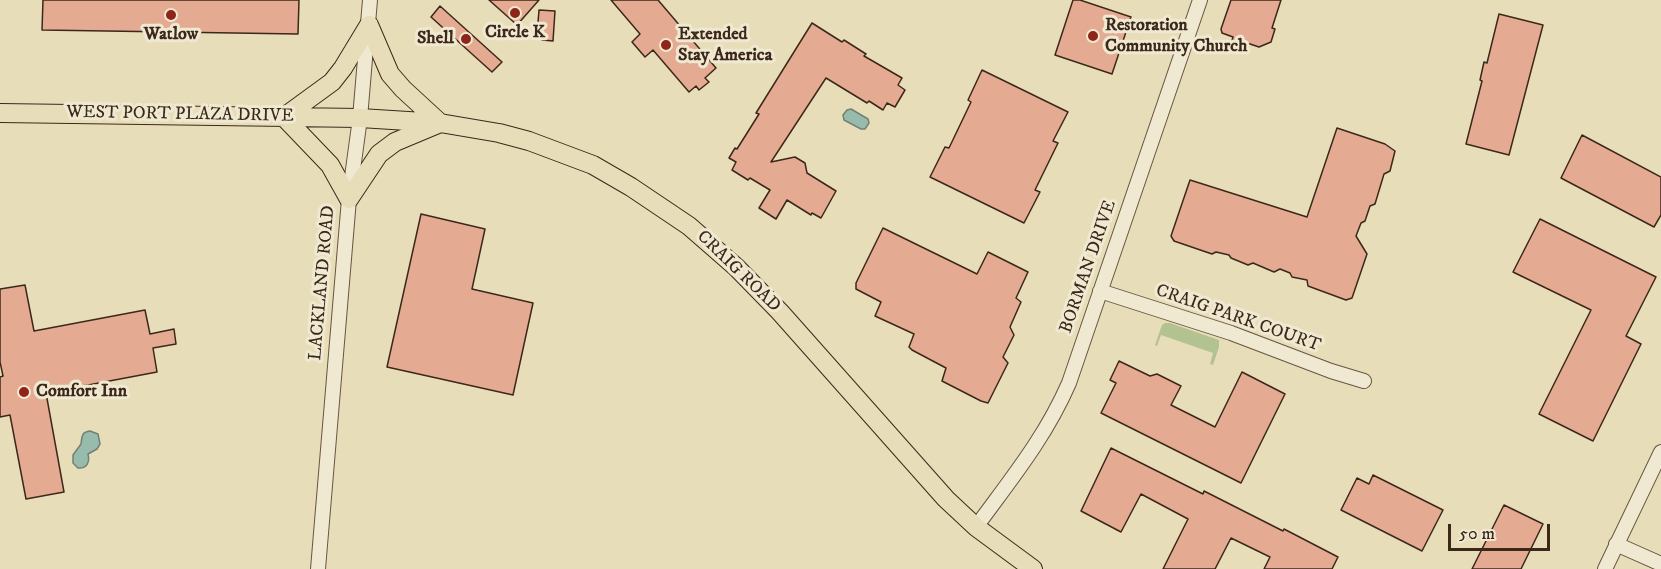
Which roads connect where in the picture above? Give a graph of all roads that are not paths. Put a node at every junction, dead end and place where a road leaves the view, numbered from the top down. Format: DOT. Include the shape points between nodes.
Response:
graph roads {
  1 [pos="370,0"];
  2 [pos="1200,0"];
  3 [pos="369,25"];
  4 [pos="0,113"];
  5 [pos="284,117"];
  6 [pos="360,118"];
  7 [pos="440,123"];
  8 [pos="349,199"];
  9 [pos="1100,291"];
  10 [pos="1364,381"];
  11 [pos="1661,452"];
  12 [pos="976,527"];
  13 [pos="1616,544"];
  14 [pos="1661,564"];
  15 [pos="318,569"];
  16 [pos="1033,569"];
  17 [pos="1605,569"];
  1 -- 3 [label="street, LACKLAND ROAD"];
  2 -- 9 [label="street, BORMAN DRIVE"];
  3 -- 5 [label="main road" via="330,83"];
  3 -- 6 [label="street, LACKLAND ROAD"];
  3 -- 7 [label="main road" via="390,74"];
  4 -- 5 [label="main road, WEST PORT PLAZA DRIVE"];
  5 -- 6 [label="main road, WEST PORT PLAZA DRIVE"];
  5 -- 8 [label="main road" via="330,165"];
  6 -- 7 [label="main road, CRAIG ROAD"];
  6 -- 8 [label="street, LACKLAND ROAD"];
  7 -- 8 [label="main road" via="395,142 379,154"];
  7 -- 12 [label="main road, CRAIG ROAD" via="499,133 583,161 689,226 755,285 932,484"];
  8 -- 15 [label="street, LACKLAND ROAD"];
  9 -- 10 [label="street, CRAIG PARK COURT"];
  9 -- 12 [label="street, BORMAN DRIVE" via="1057,410 1023,465"];
  11 -- 13 [label="street"];
  12 -- 16 [label="main road, CRAIG ROAD"];
  13 -- 14 [label="street"];
  13 -- 17 [label="street"];
}
